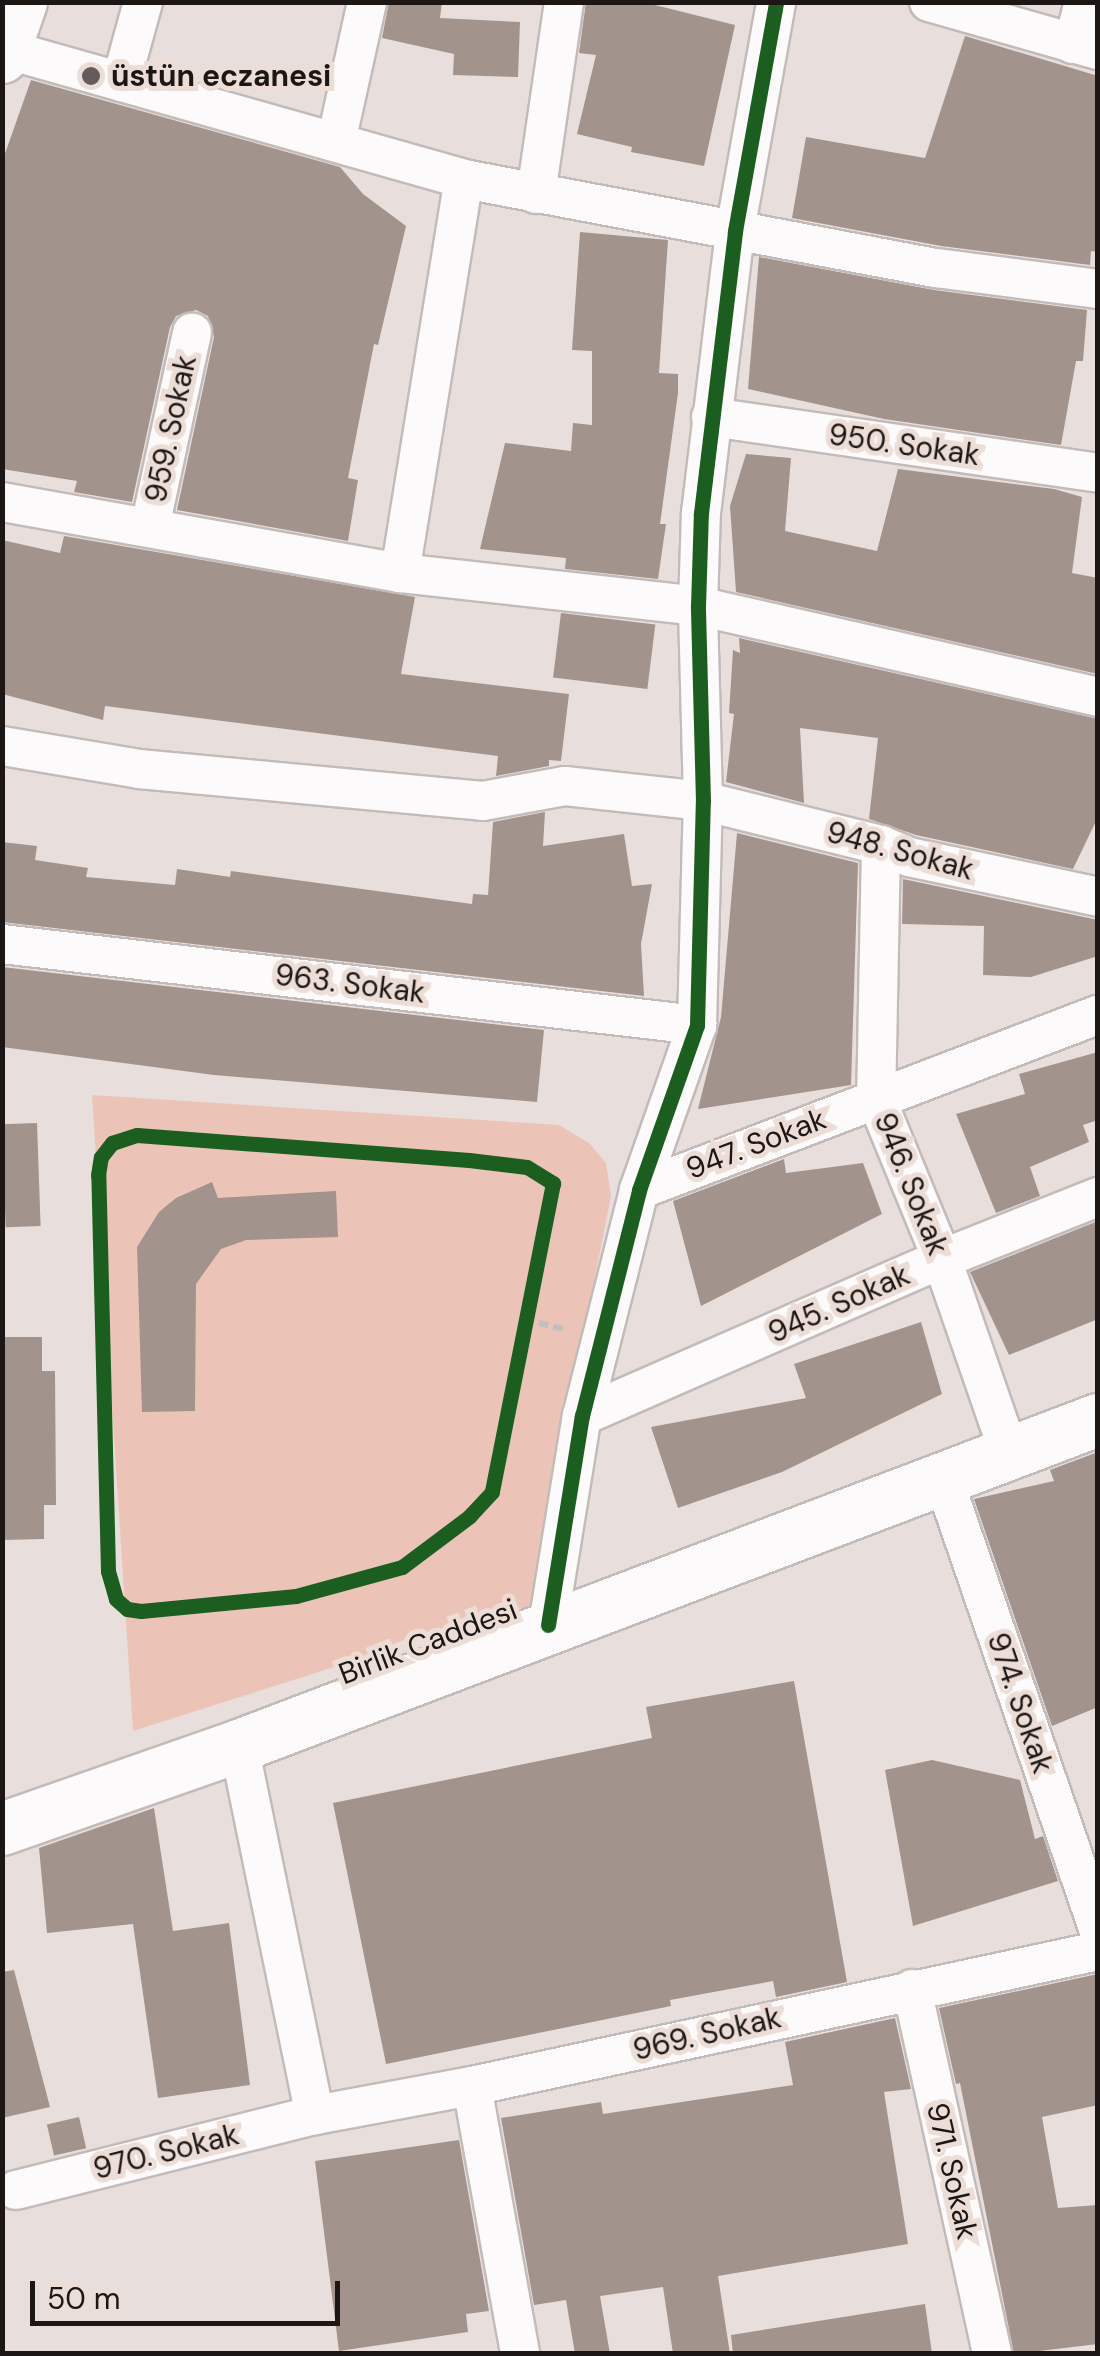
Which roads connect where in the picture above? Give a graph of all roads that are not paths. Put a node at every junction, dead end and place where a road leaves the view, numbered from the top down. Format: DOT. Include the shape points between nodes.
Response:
graph roads {
  1 [pos="143,2"];
  2 [pos="367,2"];
  3 [pos="564,2"];
  4 [pos="776,2"];
  5 [pos="929,2"];
  6 [pos="1084,2"];
  7 [pos="10,36"];
  8 [pos="1086,47"];
  9 [pos="121,82"];
  10 [pos="336,142"];
  11 [pos="464,179"];
  12 [pos="536,194"];
  13 [pos="734,231"];
  14 [pos="1098,289"];
  15 [pos="192,332"];
  16 [pos="711,417"];
  17 [pos="1098,474"];
  18 [pos="2,502"];
  19 [pos="150,527"];
  20 [pos="400,572"];
  21 [pos="698,606"];
  22 [pos="1098,697"];
  23 [pos="2,746"];
  24 [pos="704,801"];
  25 [pos="881,845"];
  26 [pos="1098,897"];
  27 [pos="2,944"];
  28 [pos="1098,1015"];
  29 [pos="697,1025"];
  30 [pos="876,1098"];
  31 [pos="639,1190"];
  32 [pos="1098,1197"];
  33 [pos="942,1259"];
  34 [pos="582,1416"];
  35 [pos="1098,1420"];
  36 [pos="1009,1453"];
  37 [pos="943,1478"];
  38 [pos="548,1625"];
  39 [pos="238,1746"];
  40 [pos="2,1829"];
  41 [pos="1098,1928"];
  42 [pos="1098,1952"];
  43 [pos="912,1989"];
  44 [pos="472,2086"];
  45 [pos="315,2115"];
  46 [pos="16,2190"];
  47 [pos="520,2354"];
  48 [pos="992,2354"];
  1 -- 9 [label="street"];
  2 -- 10 [label="street"];
  3 -- 12 [label="street"];
  4 -- 13 [label="street"];
  5 -- 8 [label="street"];
  6 -- 8 [label="street"];
  7 -- 9 [label="street"];
  9 -- 10 [label="street"];
  10 -- 11 [label="street"];
  11 -- 12 [label="street"];
  11 -- 20 [label="street"];
  12 -- 13 [label="street"];
  13 -- 14 [label="street"];
  13 -- 16 [label="street"];
  15 -- 19 [label="street, 959. Sokak"];
  16 -- 17 [label="street, 950. Sokak"];
  16 -- 21 [label="street"];
  18 -- 19 [label="street"];
  19 -- 20 [label="street"];
  20 -- 21 [label="street"];
  21 -- 22 [label="street"];
  21 -- 24 [label="street"];
  23 -- 24 [label="street, 948. Sokak" via="156,771 483,801 565,786"];
  24 -- 25 [label="street, 948. Sokak"];
  24 -- 29 [label="street"];
  25 -- 26 [label="street, 948. Sokak" via="909,857"];
  25 -- 30 [label="street, 946. Sokak"];
  27 -- 29 [label="street, 963. Sokak"];
  28 -- 30 [label="street, 947. Sokak"];
  29 -- 31 [label="street"];
  30 -- 31 [label="street, 947. Sokak"];
  30 -- 33 [label="street, 946. Sokak"];
  31 -- 34 [label="street"];
  32 -- 33 [label="street, 945. Sokak"];
  33 -- 34 [label="street, 945. Sokak"];
  33 -- 36 [label="street, 946. Sokak"];
  34 -- 38 [label="street"];
  35 -- 36 [label="main road, Birlik Caddesi"];
  36 -- 37 [label="main road, Birlik Caddesi"];
  37 -- 38 [label="main road, Birlik Caddesi"];
  37 -- 41 [label="street, 974. Sokak"];
  38 -- 39 [label="main road, Birlik Caddesi"];
  39 -- 40 [label="main road, Birlik Caddesi"];
  39 -- 45 [label="street"];
  42 -- 43 [label="street, 969. Sokak"];
  43 -- 44 [label="street, 969. Sokak"];
  43 -- 48 [label="street, 971. Sokak"];
  44 -- 45 [label="street, 969. Sokak"];
  44 -- 47 [label="street"];
  45 -- 46 [label="street, 970. Sokak"];
}
